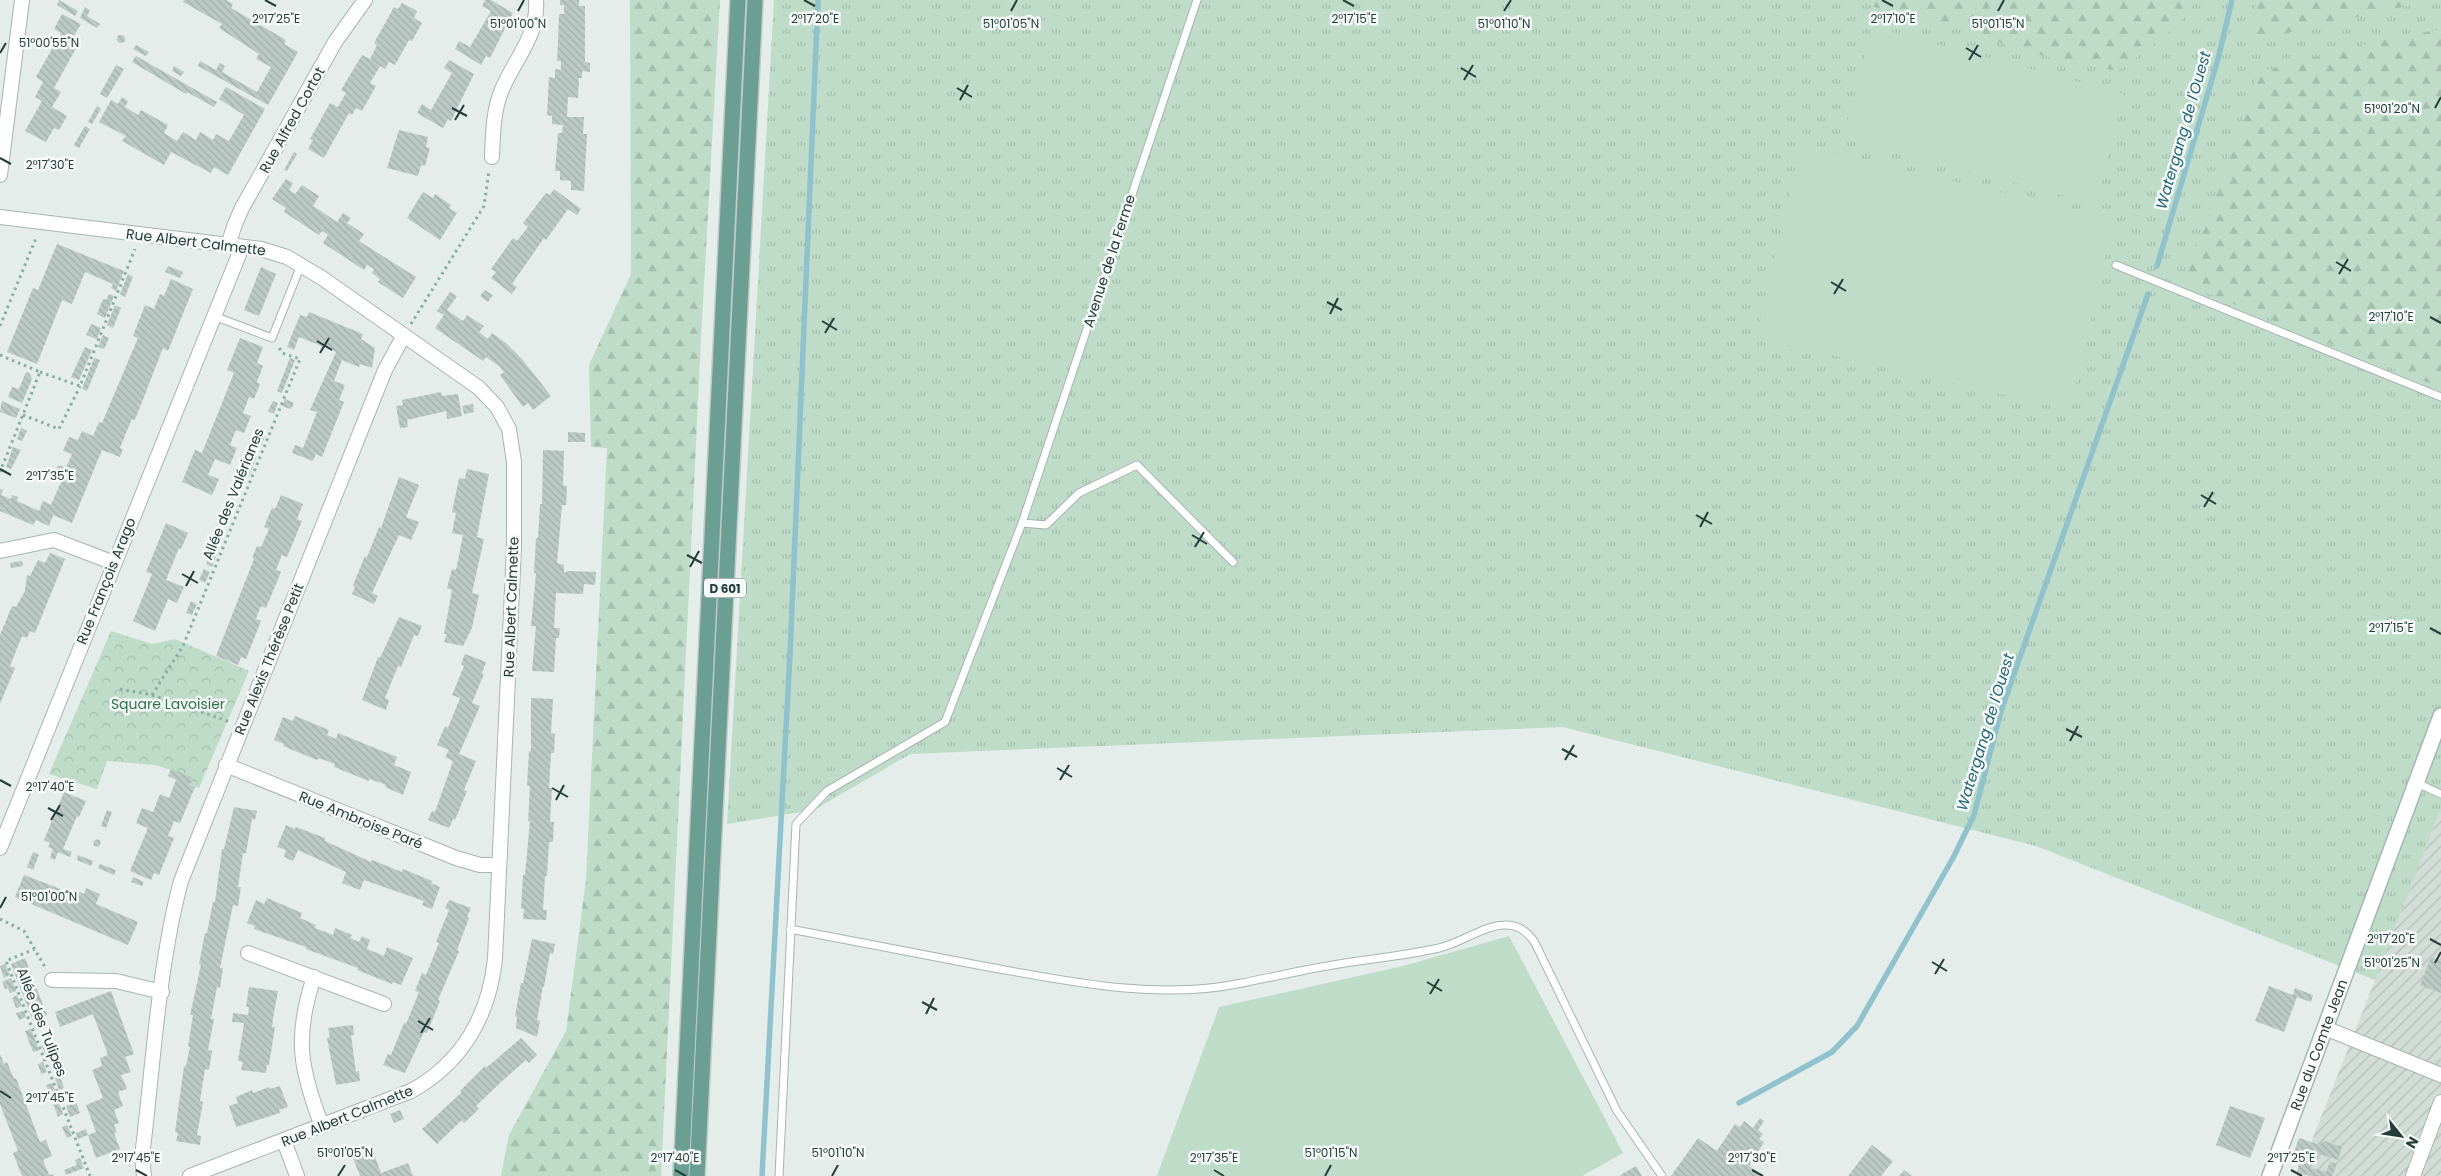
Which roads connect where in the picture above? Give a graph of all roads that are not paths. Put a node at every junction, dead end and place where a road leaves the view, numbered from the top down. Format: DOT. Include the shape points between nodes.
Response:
graph roads {
  1 [pos="22,0"];
  2 [pos="365,0"];
  3 [pos="536,0"];
  4 [pos="738,0"];
  5 [pos="754,0"];
  6 [pos="1197,0"];
  7 [pos="492,157"];
  8 [pos="0,176"];
  9 [pos="0,217"];
  10 [pos="235,246"];
  11 [pos="301,265"];
  12 [pos="2116,265"];
  13 [pos="214,316"];
  14 [pos="404,335"];
  15 [pos="2441,396"];
  16 [pos="1022,523"];
  17 [pos="0,551"];
  18 [pos="1233,562"];
  19 [pos="114,563"];
  20 [pos="2441,716"];
  21 [pos="226,765"];
  22 [pos="2416,782"];
  23 [pos="2441,794"];
  24 [pos="0,848"];
  25 [pos="499,865"];
  26 [pos="790,929"];
  27 [pos="248,952"];
  28 [pos="314,977"];
  29 [pos="52,980"];
  30 [pos="162,992"];
  31 [pos="384,1004"];
  32 [pos="2325,1028"];
  33 [pos="2441,1074"];
  34 [pos="2441,1102"];
  35 [pos="322,1126"];
  36 [pos="284,1141"];
  37 [pos="144,1176"];
  38 [pos="190,1176"];
  39 [pos="297,1176"];
  40 [pos="680,1176"];
  41 [pos="697,1176"];
  42 [pos="779,1176"];
  43 [pos="1662,1176"];
  44 [pos="2270,1176"];
  45 [pos="2413,1176"];
  1 -- 8 [label="street"];
  2 -- 10 [label="street, Rue Alfred Cortot" via="335,42 247,199 235,224"];
  3 -- 7 [label="street" via="532,32 498,102"];
  4 -- 40 [label="main road, D 601"];
  5 -- 41 [label="main road, D 601"];
  6 -- 16 [label="lane, Avenue de la Ferme"];
  9 -- 10 [label="street, Rue Albert Calmette"];
  10 -- 11 [label="street, Rue Albert Calmette" via="276,252"];
  10 -- 13 [label="street, Rue François Arago"];
  11 -- 13 [label="lane" via="272,338"];
  11 -- 14 [label="street, Rue Albert Calmette"];
  12 -- 15 [label="lane"];
  13 -- 19 [label="street, Rue François Arago"];
  14 -- 21 [label="street, Rue Alexis Thérèse Petit" via="385,370"];
  14 -- 25 [label="street, Rue Albert Calmette" via="486,394 506,422 513,444 514,547"];
  16 -- 18 [label="lane" via="1046,524 1079,493 1137,465"];
  16 -- 26 [label="lane, Avenue de la Ferme" via="945,722 828,791 796,824"];
  17 -- 19 [label="street" via="54,540"];
  19 -- 24 [label="street, Rue François Arago"];
  20 -- 22 [label="main road, Rue du Comte Jean"];
  21 -- 25 [label="street, Rue Ambroise Paré" via="456,858 480,865"];
  21 -- 30 [label="street, Rue Alexis Thérèse Petit" via="181,881 171,924"];
  22 -- 23 [label="lane"];
  22 -- 32 [label="main road, Rue du Comte Jean"];
  25 -- 35 [label="street, Rue Albert Calmette" via="491,986 481,1017 467,1042 451,1061 421,1086"];
  26 -- 42 [label="lane, Avenue de la Ferme"];
  26 -- 43 [label="lane" via="1044,977 1128,988 1185,989 1226,986 1404,955 1452,945 1494,927 1518,927 1531,936 1617,1111"];
  27 -- 28 [label="street"];
  28 -- 31 [label="street"];
  28 -- 35 [label="street" via="302,1024 303,1068"];
  29 -- 30 [label="street" via="116,982"];
  30 -- 37 [label="street, Rue Alexis Thérèse Petit" via="142,1157"];
  32 -- 33 [label="street"];
  32 -- 44 [label="main road, Rue du Comte Jean"];
  34 -- 45 [label="street"];
  35 -- 36 [label="street, Rue Albert Calmette"];
  36 -- 38 [label="street, Rue Albert Calmette"];
  36 -- 39 [label="street"];
}
